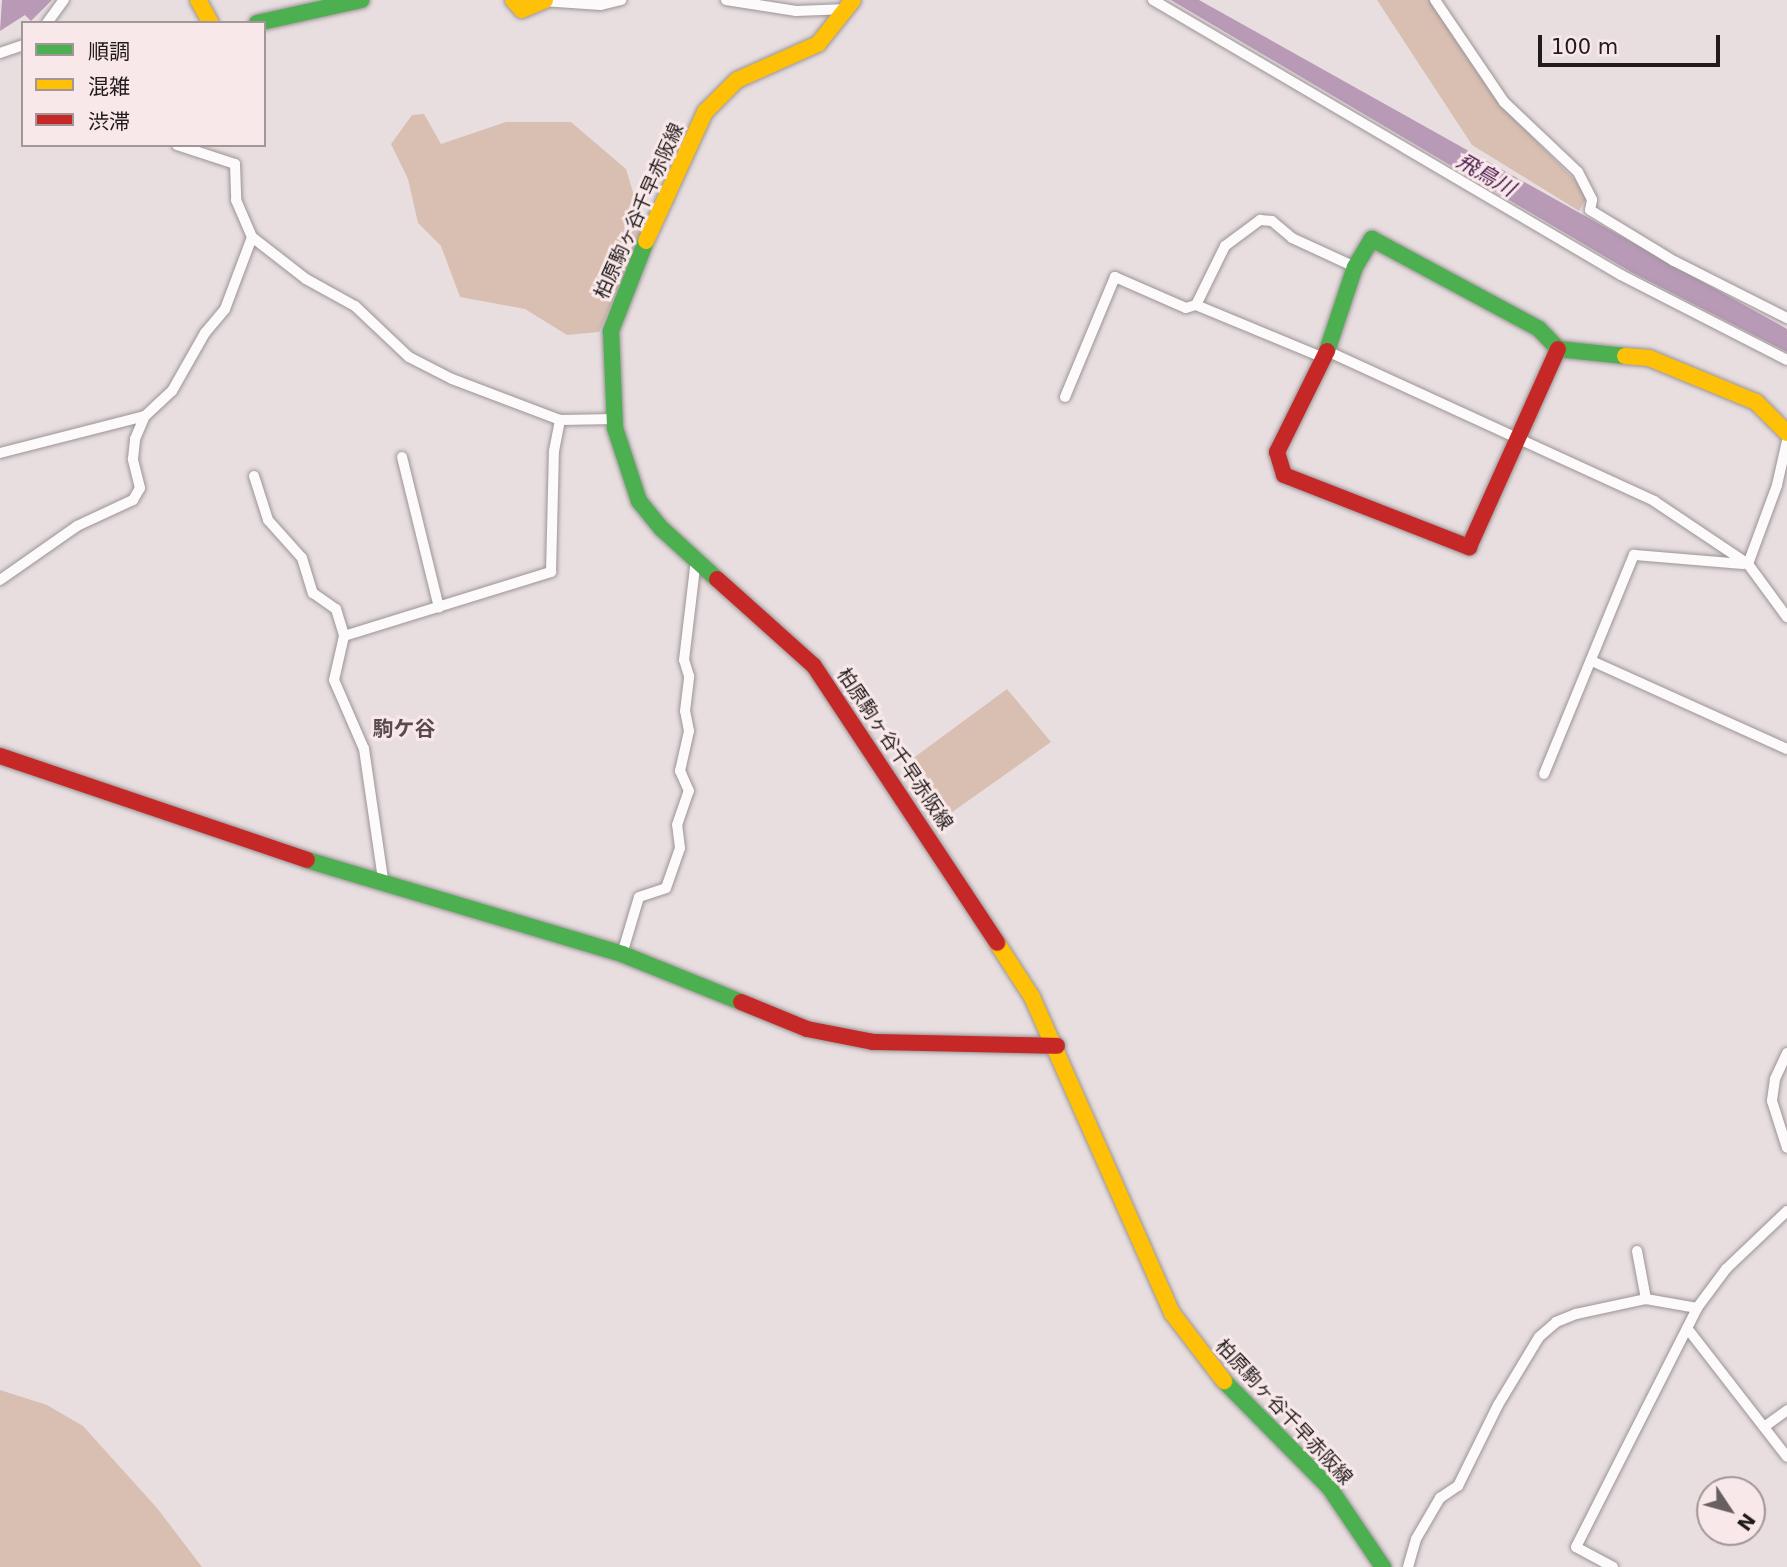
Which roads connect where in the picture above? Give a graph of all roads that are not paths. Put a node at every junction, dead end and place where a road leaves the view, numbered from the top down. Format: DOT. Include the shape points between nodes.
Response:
graph roads {
  1 [pos="64,0"];
  2 [pos="198,0"];
  3 [pos="360,0"];
  4 [pos="513,0"];
  5 [pos="621,0"];
  6 [pos="726,0"];
  7 [pos="1153,0"];
  8 [pos="1435,0"];
  9 [pos="544,1"];
  10 [pos="850,4"];
  11 [pos="48,21"];
  12 [pos="210,21"];
  13 [pos="266,21"];
  14 [pos="21,46"];
  15 [pos="0,53"];
  16 [pos="183,147"];
  17 [pos="252,237"];
  18 [pos="1354,267"];
  19 [pos="1196,305"];
  20 [pos="1787,318"];
  21 [pos="1558,349"];
  22 [pos="1325,354"];
  23 [pos="1787,360"];
  24 [pos="1065,397"];
  25 [pos="145,416"];
  26 [pos="615,419"];
  27 [pos="561,420"];
  28 [pos="1787,433"];
  29 [pos="1516,440"];
  30 [pos="1787,441"];
  31 [pos="0,453"];
  32 [pos="402,457"];
  33 [pos="254,475"];
  34 [pos="696,560"];
  35 [pos="1748,564"];
  36 [pos="0,580"];
  37 [pos="439,608"];
  38 [pos="1787,617"];
  39 [pos="344,636"];
  40 [pos="1592,661"];
  41 [pos="1787,750"];
  42 [pos="0,756"];
  43 [pos="1544,774"];
  44 [pos="384,886"];
  45 [pos="622,954"];
  46 [pos="1057,1046"];
  47 [pos="1787,1053"];
  48 [pos="1787,1148"];
  49 [pos="1787,1211"];
  50 [pos="1637,1251"];
  51 [pos="1646,1299"];
  52 [pos="1697,1308"];
  53 [pos="1687,1328"];
  54 [pos="1787,1410"];
  55 [pos="1764,1427"];
  56 [pos="1787,1457"];
  57 [pos="1383,1567"];
  58 [pos="1408,1567"];
  59 [pos="1614,1567"];
  1 -- 11 [label="street"];
  2 -- 12 [label="main road"];
  3 -- 13 [label="main road"];
  4 -- 9 [label="main road" via="522,10"];
  5 -- 9 [label="street" via="601,5"];
  6 -- 10 [label="street" via="796,11"];
  7 -- 23 [label="street" via="1621,275"];
  8 -- 20 [label="street" via="1504,102 1578,172 1592,200 1590,210 1674,261"];
  10 -- 26 [label="main road, 柏原駒ヶ谷千早赤阪線" via="818,44 737,79 705,112 624,288 611,331"];
  14 -- 15 [label="street"];
  16 -- 17 [label="street" via="235,164 236,200"];
  17 -- 25 [label="street" via="225,309 205,332 172,391"];
  17 -- 27 [label="street" via="306,279 355,306 409,357 452,379"];
  18 -- 19 [label="street" via="1292,238 1272,221 1261,220 1225,246"];
  18 -- 21 [label="main road" via="1372,239 1539,330"];
  18 -- 22 [label="main road"];
  19 -- 22 [label="street"];
  19 -- 24 [label="street" via="1186,308 1115,277"];
  21 -- 28 [label="main road" via="1649,358 1756,402"];
  21 -- 29 [label="main road"];
  22 -- 29 [label="street"];
  22 -- 29 [label="main road" via="1277,452 1284,475 1469,547"];
  25 -- 31 [label="street"];
  25 -- 36 [label="street" via="132,459 140,488 133,500 77,526"];
  26 -- 27 [label="street"];
  26 -- 34 [label="main road, 柏原駒ヶ谷千早赤阪線" via="639,501"];
  27 -- 37 [label="street" via="554,451 551,572"];
  29 -- 35 [label="street" via="1654,501"];
  30 -- 35 [label="street" via="1777,485"];
  32 -- 37 [label="street"];
  33 -- 39 [label="street" via="268,520 302,558 313,593 337,609"];
  34 -- 45 [label="street" via="684,660 689,676 685,710 689,731 680,771 690,791 677,825 680,848 666,888 639,897"];
  34 -- 46 [label="main road, 柏原駒ヶ谷千早赤阪線" via="814,666 993,934"];
  35 -- 38 [label="street"];
  35 -- 40 [label="street" via="1634,555"];
  37 -- 39 [label="street"];
  39 -- 44 [label="street" via="334,680 364,749"];
  40 -- 41 [label="street"];
  40 -- 43 [label="street"];
  42 -- 44 [label="main road"];
  44 -- 45 [label="main road"];
  45 -- 46 [label="main road" via="777,1018 841,1036 873,1042"];
  46 -- 57 [label="main road, 柏原駒ヶ谷千早赤阪線" via="1172,1313 1232,1391 1329,1487"];
  47 -- 48 [label="street" via="1772,1101"];
  49 -- 52 [label="street" via="1726,1269"];
  50 -- 51 [label="street"];
  51 -- 52 [label="street"];
  51 -- 58 [label="street" via="1576,1314 1556,1322 1539,1337 1498,1405 1458,1486 1440,1498 1416,1539"];
  52 -- 53 [label="street"];
  53 -- 55 [label="street"];
  53 -- 59 [label="street" via="1576,1547"];
  54 -- 55 [label="street"];
  55 -- 56 [label="street"];
}
